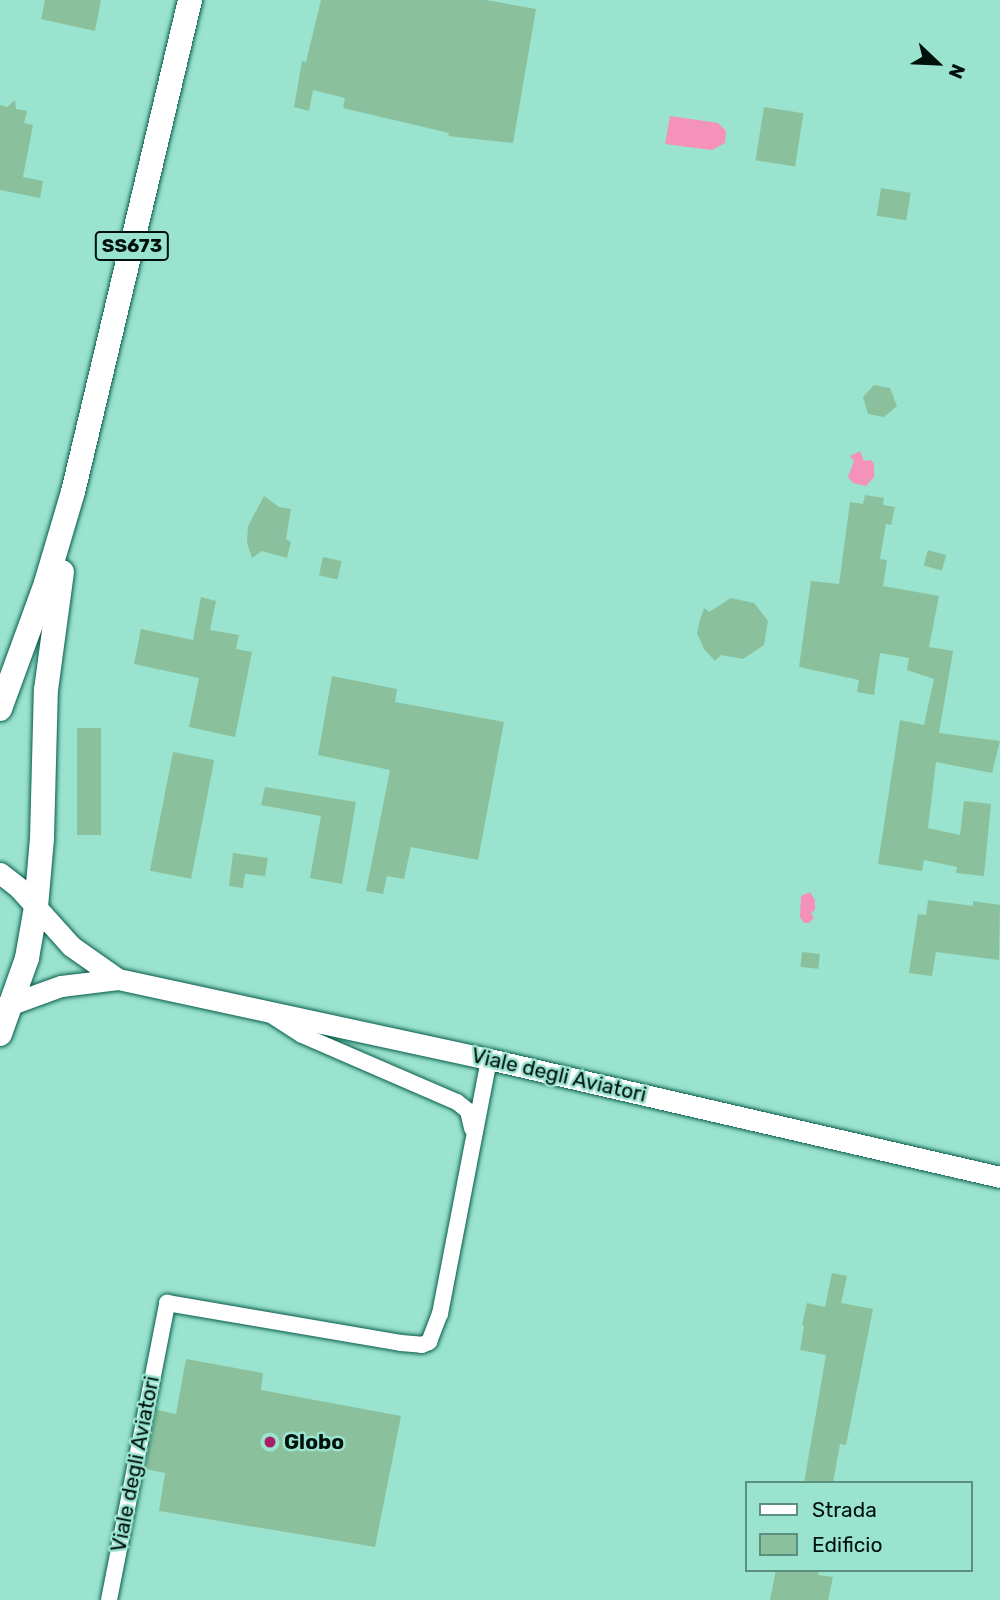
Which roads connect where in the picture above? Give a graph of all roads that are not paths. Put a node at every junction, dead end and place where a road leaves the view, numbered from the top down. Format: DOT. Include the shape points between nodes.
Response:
graph roads {
  1 [pos="190,0"];
  2 [pos="73,492"];
  3 [pos="0,709"];
  4 [pos="0,873"];
  5 [pos="36,907"];
  6 [pos="118,979"];
  7 [pos="6,1006"];
  8 [pos="268,1013"];
  9 [pos="0,1034"];
  10 [pos="489,1059"];
  11 [pos="473,1134"];
  12 [pos="1000,1177"];
  13 [pos="109,1600"];
  1 -- 2 [label="main road, SS673"];
  2 -- 3 [label="main road, SS673" via="47,583"];
  2 -- 5 [label="main road, SS673" via="46,690"];
  4 -- 5 [label="main road, Viale degli Aviatori"];
  5 -- 6 [label="main road, Viale degli Aviatori" via="71,946"];
  5 -- 7 [label="main road, SS673" via="27,958"];
  6 -- 7 [label="main road, Viale degli Aviatori" via="61,986"];
  6 -- 8 [label="main road, Viale degli Aviatori"];
  7 -- 9 [label="main road, SS673"];
  8 -- 10 [label="main road, Viale degli Aviatori"];
  8 -- 11 [label="street" via="302,1035 457,1102 468,1111"];
  10 -- 11 [label="street"];
  10 -- 12 [label="main road, Viale degli Aviatori"];
  11 -- 13 [label="street, Viale degli Aviatori" via="440,1314 429,1342 401,1343 167,1304"];
}
